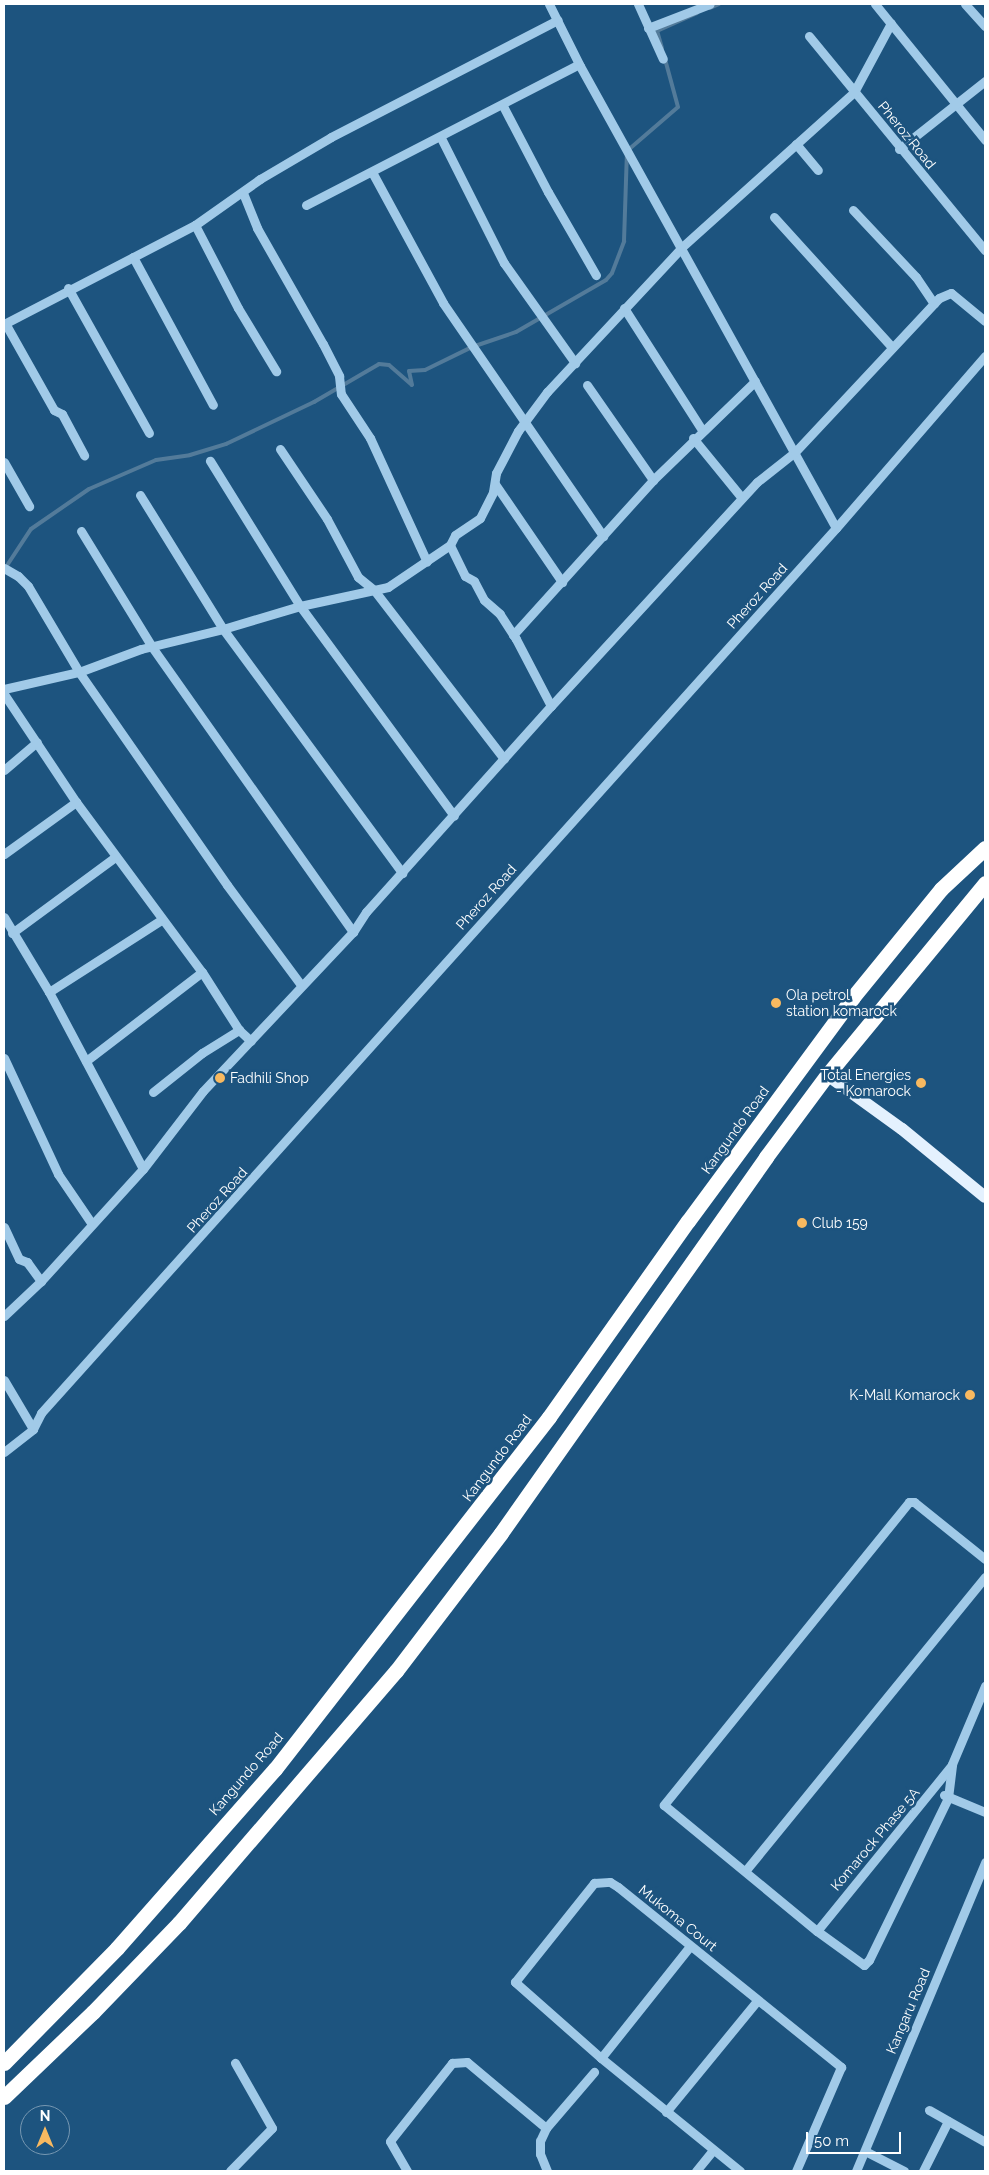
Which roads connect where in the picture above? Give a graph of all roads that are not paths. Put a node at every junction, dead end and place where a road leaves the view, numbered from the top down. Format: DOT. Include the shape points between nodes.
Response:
graph roads {
  1 [pos="549,4"];
  2 [pos="638,4"];
  3 [pos="710,4"];
  4 [pos="875,4"];
  5 [pos="965,4"];
  6 [pos="558,20"];
  7 [pos="891,22"];
  8 [pos="985,26"];
  9 [pos="648,28"];
  10 [pos="809,36"];
  11 [pos="662,59"];
  12 [pos="579,64"];
  13 [pos="985,81"];
  14 [pos="854,92"];
  15 [pos="957,103"];
  16 [pos="503,106"];
  17 [pos="441,138"];
  18 [pos="985,140"];
  19 [pos="796,144"];
  20 [pos="899,149"];
  21 [pos="818,170"];
  22 [pos="372,172"];
  23 [pos="243,193"];
  24 [pos="306,205"];
  25 [pos="853,210"];
  26 [pos="774,217"];
  27 [pos="195,225"];
  28 [pos="682,247"];
  29 [pos="985,250"];
  30 [pos="133,257"];
  31 [pos="596,275"];
  32 [pos="68,288"];
  33 [pos="934,304"];
  34 [pos="624,308"];
  35 [pos="985,321"];
  36 [pos="4,323"];
  37 [pos="892,347"];
  38 [pos="985,356"];
  39 [pos="575,363"];
  40 [pos="276,371"];
  41 [pos="755,381"];
  42 [pos="587,385"];
  43 [pos="213,405"];
  44 [pos="525,422"];
  45 [pos="702,430"];
  46 [pos="149,433"];
  47 [pos="693,438"];
  48 [pos="280,449"];
  49 [pos="794,452"];
  50 [pos="84,455"];
  51 [pos="210,461"];
  52 [pos="4,462"];
  53 [pos="653,480"];
  54 [pos="495,484"];
  55 [pos="140,495"];
  56 [pos="742,498"];
  57 [pos="29,506"];
  58 [pos="836,528"];
  59 [pos="81,531"];
  60 [pos="603,536"];
  61 [pos="450,545"];
  62 [pos="427,562"];
  63 [pos="5,568"];
  64 [pos="562,582"];
  65 [pos="374,590"];
  66 [pos="300,606"];
  67 [pos="223,629"];
  68 [pos="513,635"];
  69 [pos="152,647"];
  70 [pos="79,672"];
  71 [pos="4,689"];
  72 [pos="4,694"];
  73 [pos="551,706"];
  74 [pos="37,742"];
  75 [pos="504,759"];
  76 [pos="4,770"];
  77 [pos="76,802"];
  78 [pos="454,816"];
  79 [pos="985,848"];
  80 [pos="4,854"];
  81 [pos="115,857"];
  82 [pos="402,873"];
  83 [pos="985,883"];
  84 [pos="4,917"];
  85 [pos="161,920"];
  86 [pos="353,932"];
  87 [pos="12,933"];
  88 [pos="202,972"];
  89 [pos="300,985"];
  90 [pos="49,992"];
  91 [pos="239,1030"];
  92 [pos="251,1041"];
  93 [pos="4,1058"];
  94 [pos="86,1062"];
  95 [pos="827,1076"];
  96 [pos="153,1092"];
  97 [pos="143,1169"];
  98 [pos="985,1197"];
  99 [pos="92,1224"];
  100 [pos="4,1227"];
  101 [pos="42,1281"];
  102 [pos="4,1316"];
  103 [pos="4,1380"];
  104 [pos="32,1430"];
  105 [pos="4,1452"];
  106 [pos="985,1559"];
  107 [pos="985,1577"];
  108 [pos="985,1686"];
  109 [pos="952,1764"];
  110 [pos="936,1787"];
  111 [pos="948,1798"];
  112 [pos="985,1812"];
  113 [pos="985,1862"];
  114 [pos="746,1870"];
  115 [pos="817,1931"];
  116 [pos="690,1946"];
  117 [pos="757,2001"];
  118 [pos="601,2058"];
  119 [pos="4,2062"];
  120 [pos="235,2063"];
  121 [pos="594,2072"];
  122 [pos="4,2097"];
  123 [pos="929,2110"];
  124 [pos="666,2112"];
  125 [pos="948,2121"];
  126 [pos="546,2128"];
  127 [pos="985,2142"];
  128 [pos="712,2151"];
  129 [pos="865,2151"];
  130 [pos="230,2171"];
  131 [pos="407,2171"];
  132 [pos="548,2171"];
  133 [pos="696,2171"];
  134 [pos="740,2171"];
  135 [pos="796,2171"];
  136 [pos="856,2171"];
  137 [pos="904,2171"];
  138 [pos="923,2171"];
  1 -- 6 [label="street"];
  2 -- 9 [label="street"];
  3 -- 9 [label="street"];
  4 -- 7 [label="street"];
  5 -- 8 [label="street"];
  6 -- 12 [label="street"];
  6 -- 23 [label="street" via="331,137 260,179"];
  7 -- 14 [label="street"];
  7 -- 15 [label="street"];
  9 -- 11 [label="street"];
  10 -- 14 [label="street, Pheroz Road"];
  12 -- 16 [label="street"];
  12 -- 28 [label="street"];
  13 -- 15 [label="street"];
  14 -- 19 [label="street"];
  14 -- 20 [label="street, Pheroz Road"];
  15 -- 18 [label="street"];
  15 -- 20 [label="street"];
  16 -- 17 [label="street"];
  16 -- 31 [label="street"];
  17 -- 22 [label="street"];
  17 -- 39 [label="street" via="504,263"];
  19 -- 21 [label="street"];
  19 -- 28 [label="street"];
  20 -- 29 [label="street, Pheroz Road"];
  22 -- 24 [label="street"];
  22 -- 44 [label="street" via="443,303"];
  23 -- 27 [label="street"];
  23 -- 62 [label="street" via="257,228 339,376 341,394 370,438"];
  25 -- 33 [label="street" via="916,277"];
  26 -- 37 [label="street"];
  27 -- 30 [label="street"];
  27 -- 40 [label="street" via="238,308"];
  28 -- 34 [label="street"];
  28 -- 41 [label="street"];
  30 -- 32 [label="street"];
  30 -- 43 [label="street"];
  32 -- 36 [label="street"];
  32 -- 46 [label="street"];
  33 -- 35 [label="street" via="951,293"];
  33 -- 37 [label="street"];
  34 -- 39 [label="street"];
  34 -- 45 [label="street"];
  36 -- 50 [label="street"];
  37 -- 49 [label="street"];
  38 -- 58 [label="street, Pheroz Road"];
  39 -- 44 [label="street"];
  41 -- 45 [label="street"];
  41 -- 49 [label="street"];
  42 -- 53 [label="street"];
  44 -- 54 [label="street" via="496,473"];
  44 -- 60 [label="street"];
  45 -- 47 [label="street"];
  47 -- 53 [label="street"];
  47 -- 56 [label="street"];
  48 -- 65 [label="street" via="327,520 358,577"];
  49 -- 56 [label="street"];
  49 -- 58 [label="street"];
  51 -- 66 [label="street"];
  52 -- 57 [label="street"];
  53 -- 60 [label="street"];
  54 -- 61 [label="street" via="480,518 460,531"];
  54 -- 64 [label="street"];
  55 -- 67 [label="street"];
  56 -- 73 [label="street"];
  58 -- 104 [label="street, Pheroz Road" via="42,1413"];
  59 -- 69 [label="street"];
  60 -- 64 [label="street"];
  61 -- 62 [label="street"];
  61 -- 68 [label="street" via="465,576 474,581 484,600 500,614"];
  62 -- 65 [label="street" via="388,587"];
  63 -- 70 [label="street" via="28,586"];
  64 -- 68 [label="street"];
  65 -- 66 [label="street"];
  65 -- 75 [label="street"];
  66 -- 67 [label="street"];
  66 -- 78 [label="street"];
  67 -- 69 [label="street"];
  67 -- 82 [label="street"];
  68 -- 73 [label="street"];
  69 -- 70 [label="street"];
  69 -- 86 [label="street"];
  70 -- 71 [label="street"];
  70 -- 89 [label="street"];
  72 -- 74 [label="street"];
  73 -- 75 [label="street"];
  74 -- 76 [label="street"];
  74 -- 77 [label="street"];
  75 -- 78 [label="street"];
  77 -- 80 [label="street"];
  77 -- 81 [label="street"];
  78 -- 82 [label="street"];
  79 -- 119 [label="highway, Kangundo Road" via="941,889 853,997 688,1220 549,1417 275,1769 117,1948"];
  81 -- 85 [label="street"];
  81 -- 87 [label="street"];
  82 -- 86 [label="street" via="366,912"];
  83 -- 95 [label="highway"];
  84 -- 87 [label="street"];
  85 -- 88 [label="street"];
  85 -- 90 [label="street"];
  86 -- 89 [label="street"];
  87 -- 90 [label="street"];
  88 -- 91 [label="street"];
  88 -- 94 [label="street"];
  89 -- 92 [label="street"];
  90 -- 94 [label="street"];
  91 -- 92 [label="street"];
  91 -- 96 [label="street"];
  92 -- 97 [label="street" via="203,1091"];
  93 -- 99 [label="street" via="58,1174"];
  94 -- 97 [label="street"];
  95 -- 98 [label="main road" via="902,1129"];
  95 -- 122 [label="highway" via="722,1217 501,1533 396,1671 179,1923"];
  97 -- 99 [label="street"];
  99 -- 101 [label="street"];
  100 -- 101 [label="street" via="19,1259 27,1262"];
  101 -- 102 [label="street"];
  103 -- 104 [label="street"];
  104 -- 105 [label="street, Pheroz Road"];
  106 -- 114 [label="street" via="914,1502 909,1502 665,1801 665,1806"];
  107 -- 114 [label="street"];
  108 -- 109 [label="street"];
  109 -- 110 [label="street, Komarock Phase 5A"];
  109 -- 111 [label="street"];
  110 -- 111 [label="street"];
  110 -- 115 [label="street, Komarock Phase 5A"];
  111 -- 112 [label="street"];
  111 -- 115 [label="street" via="869,1962 859,1964"];
  113 -- 129 [label="street, Kangaru Road"];
  114 -- 115 [label="street"];
  116 -- 117 [label="street, Mukoma Court"];
  116 -- 118 [label="street"];
  116 -- 118 [label="street, Mukoma Court" via="618,1887 602,1880 584,1893 516,1978 518,1985"];
  117 -- 124 [label="street"];
  117 -- 135 [label="street, Mukoma Court" via="841,2067"];
  118 -- 124 [label="street"];
  120 -- 130 [label="street" via="272,2128"];
  121 -- 126 [label="street"];
  123 -- 125 [label="street"];
  124 -- 128 [label="street"];
  125 -- 127 [label="street"];
  125 -- 138 [label="street"];
  126 -- 131 [label="street" via="467,2062 452,2063 390,2142"];
  126 -- 132 [label="street" via="540,2141 540,2154"];
  128 -- 133 [label="street"];
  128 -- 134 [label="street"];
  129 -- 136 [label="street, Kangaru Road"];
  129 -- 137 [label="street"];
}
